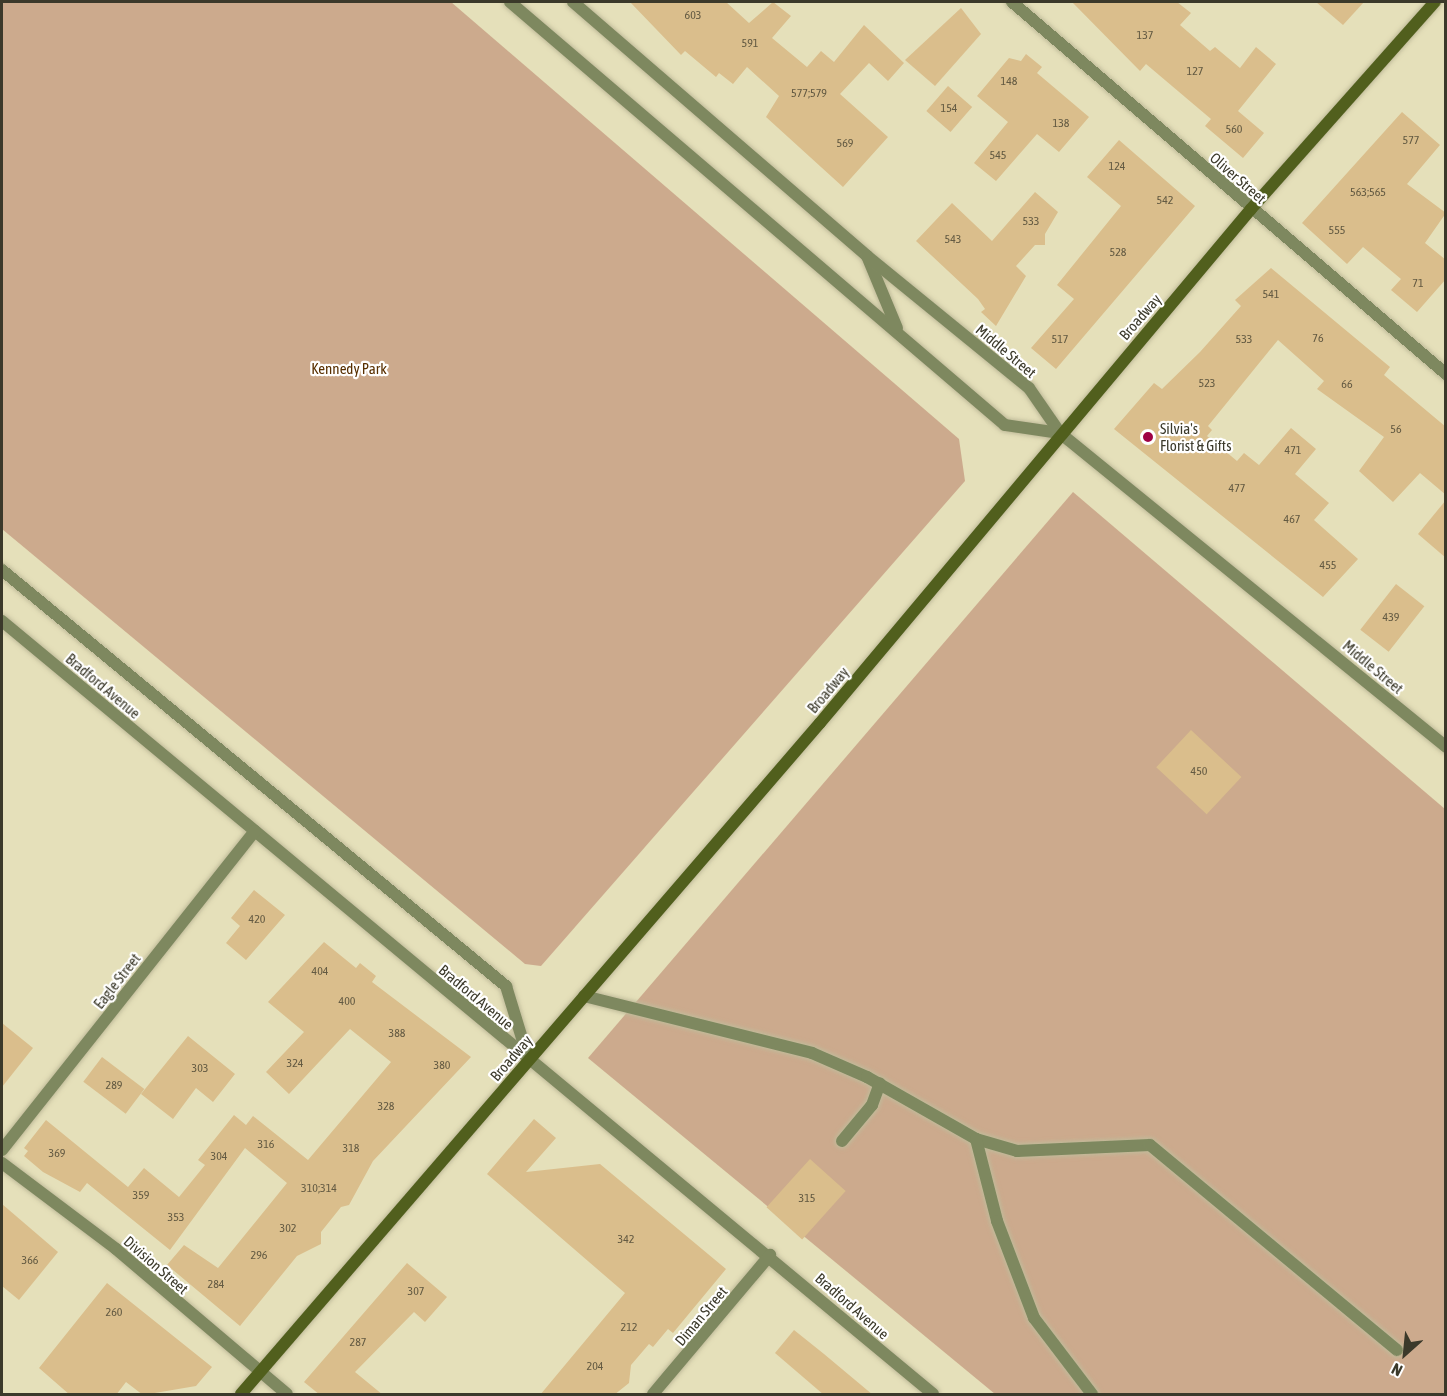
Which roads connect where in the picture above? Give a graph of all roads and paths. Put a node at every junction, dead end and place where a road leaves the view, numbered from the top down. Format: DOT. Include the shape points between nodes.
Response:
graph roads {
  1 [pos="510,2"];
  2 [pos="573,2"];
  3 [pos="1012,2"];
  4 [pos="1435,2"];
  5 [pos="1251,209"];
  6 [pos="867,256"];
  7 [pos="898,332"];
  8 [pos="1446,375"];
  9 [pos="1060,433"];
  10 [pos="2,570"];
  11 [pos="2,621"];
  12 [pos="1446,747"];
  13 [pos="255,831"];
  14 [pos="584,996"];
  15 [pos="529,1060"];
  16 [pos="880,1083"];
  17 [pos="976,1139"];
  18 [pos="842,1142"];
  19 [pos="2,1150"];
  20 [pos="2,1163"];
  21 [pos="770,1255"];
  22 [pos="1397,1350"];
  23 [pos="260,1371"];
  24 [pos="241,1395"];
  25 [pos="287,1395"];
  26 [pos="653,1395"];
  27 [pos="933,1395"];
  28 [pos="1092,1395"];
  1 -- 7 [label="street"];
  2 -- 6 [label="street, Middle Street"];
  3 -- 5 [label="street, Oliver Street"];
  4 -- 5 [label="main road, Broadway"];
  5 -- 8 [label="street, Oliver Street"];
  5 -- 9 [label="main road, Broadway"];
  6 -- 7 [label="street"];
  6 -- 9 [label="street, Middle Street" via="1029,388"];
  7 -- 9 [label="street" via="1005,425"];
  9 -- 12 [label="street, Middle Street"];
  9 -- 14 [label="main road, Broadway" via="820,723"];
  10 -- 15 [label="street" via="506,986"];
  11 -- 13 [label="street, Bradford Avenue"];
  13 -- 15 [label="street, Bradford Avenue"];
  13 -- 19 [label="street, Eagle Street"];
  14 -- 15 [label="main road, Broadway"];
  14 -- 16 [label="street" via="766,1038"];
  15 -- 21 [label="street, Bradford Avenue"];
  15 -- 23 [label="main road, Broadway"];
  16 -- 17 [label="street"];
  16 -- 18 [label="street" via="872,1105"];
  17 -- 22 [label="street" via="1017,1151 1150,1145"];
  17 -- 28 [label="street" via="997,1221 1034,1318"];
  20 -- 23 [label="street, Division Street" via="116,1249"];
  21 -- 26 [label="street, Diman Street"];
  21 -- 27 [label="street, Bradford Avenue"];
  23 -- 24 [label="main road, Broadway"];
  23 -- 25 [label="street, Division Street"];
}
